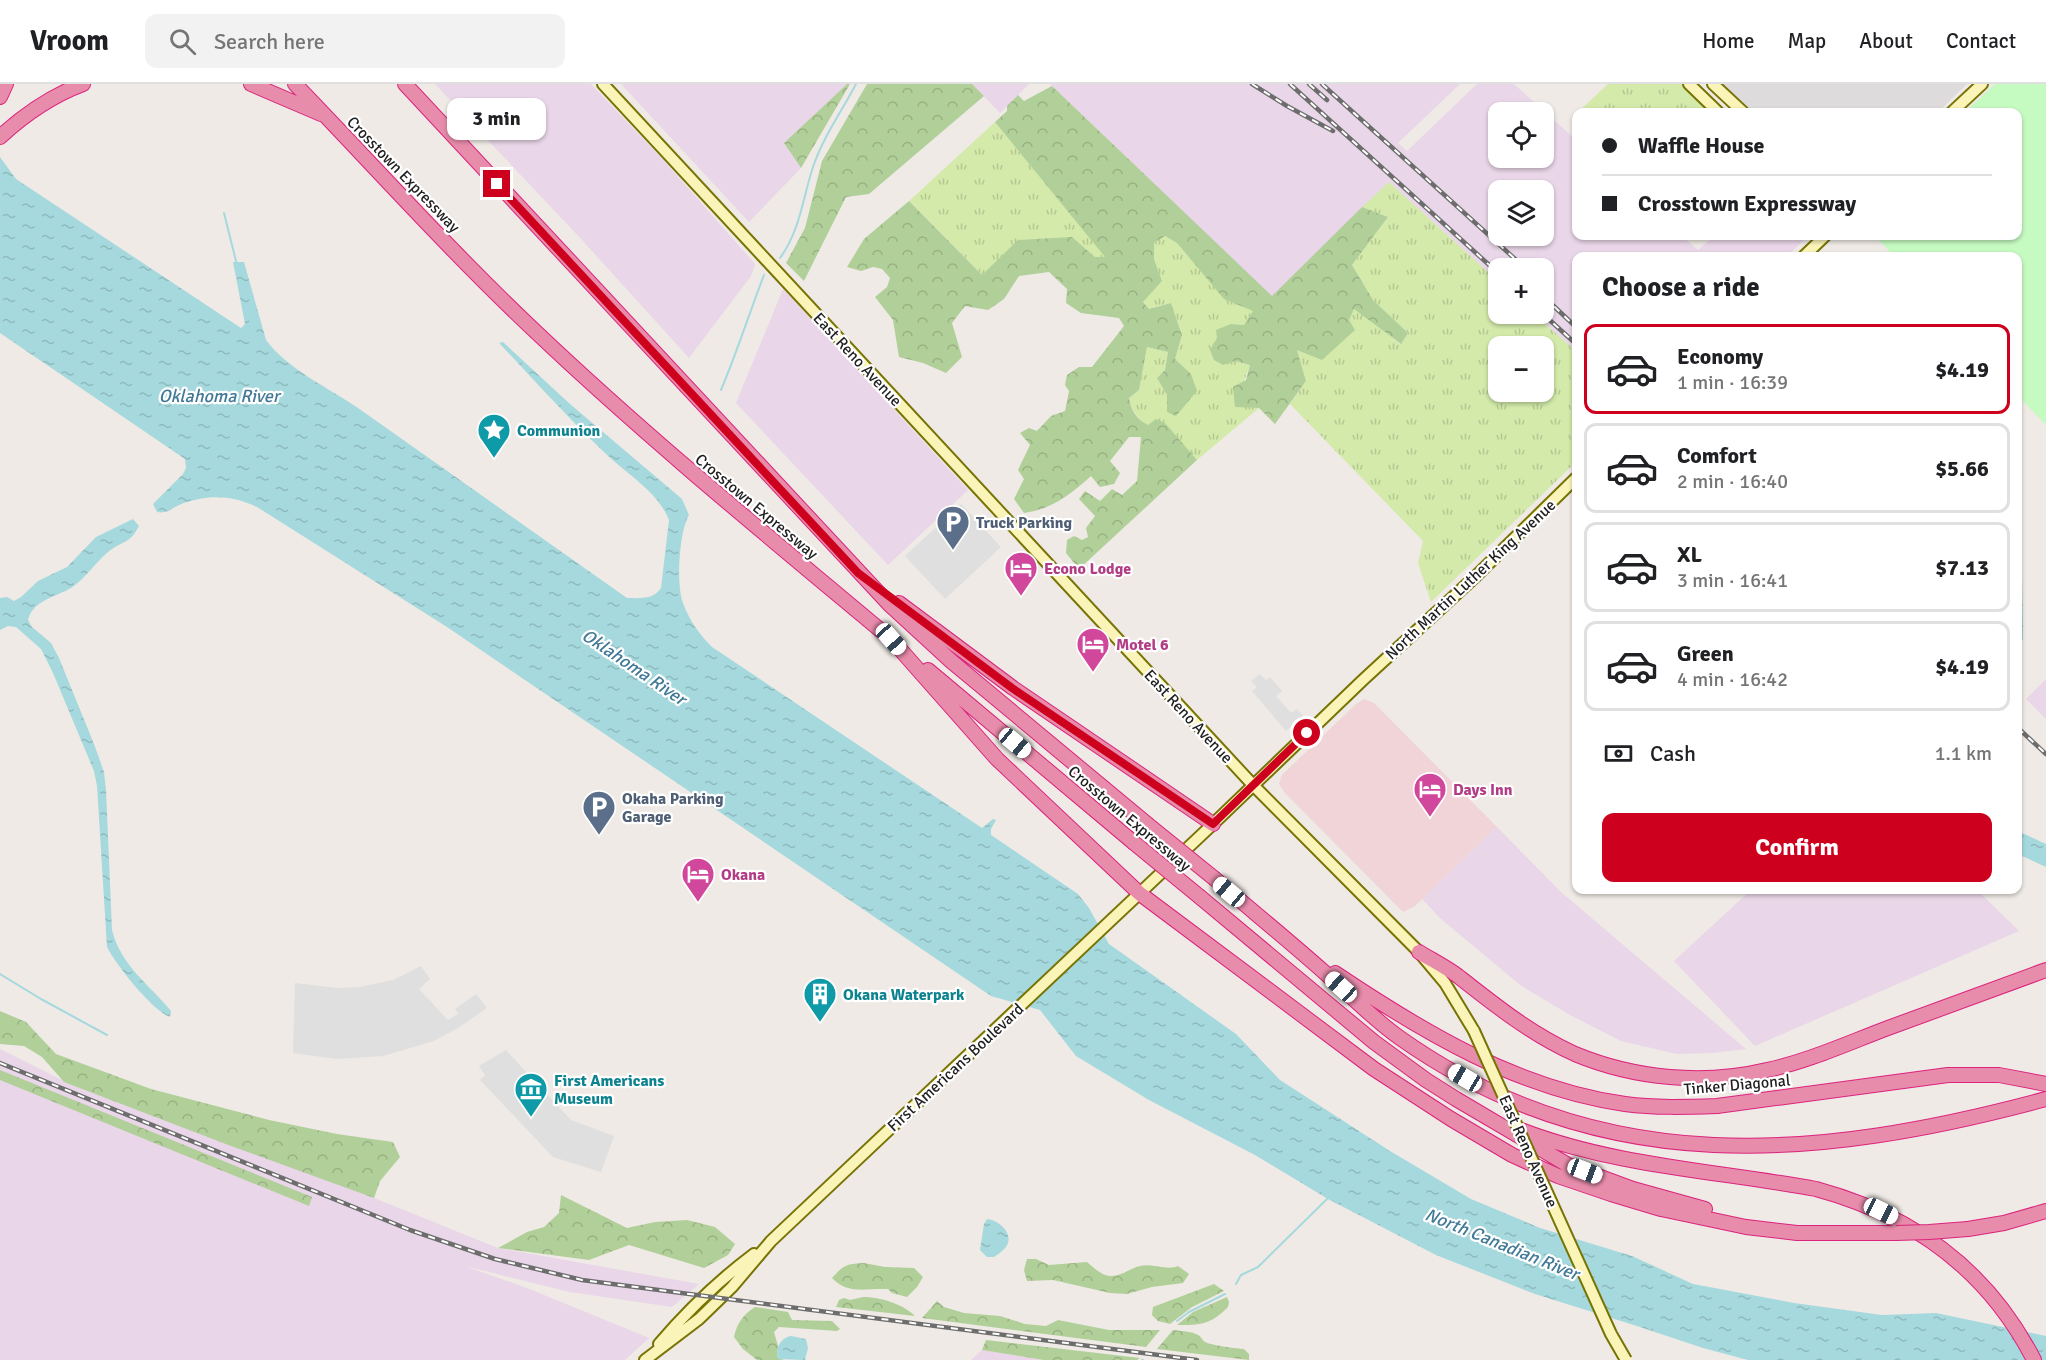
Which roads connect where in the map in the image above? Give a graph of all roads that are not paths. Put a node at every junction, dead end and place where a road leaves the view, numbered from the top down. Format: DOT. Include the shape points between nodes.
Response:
graph roads {
  1 [pos="5,84"];
  2 [pos="83,84"];
  3 [pos="251,84"];
  4 [pos="295,84"];
  5 [pos="405,84"];
  6 [pos="603,84"];
  7 [pos="1689,84"];
  8 [pos="1713,84"];
  9 [pos="1982,84"];
  10 [pos="0,96"];
  11 [pos="1714,108"];
  12 [pos="1739,108"];
  13 [pos="1956,108"];
  14 [pos="325,115"];
  15 [pos="3,134"];
  16 [pos="1821,240"];
  17 [pos="1808,252"];
  18 [pos="1572,482"];
  19 [pos="858,573"];
  20 [pos="891,639"];
  21 [pos="1253,785"];
  22 [pos="1213,824"];
  23 [pos="1139,894"];
  24 [pos="1289,941"];
  25 [pos="1419,952"];
  26 [pos="2046,970"];
  27 [pos="2046,1084"];
  28 [pos="2046,1100"];
  29 [pos="1485,1116"];
  30 [pos="1663,1204"];
  31 [pos="2046,1211"];
  32 [pos="646,1359"];
  33 [pos="1626,1360"];
  34 [pos="2034,1360"];
  1 -- 10 [label="highway"];
  2 -- 15 [label="highway" via="36,107"];
  3 -- 14 [label="highway"];
  4 -- 14 [label="highway, Crosstown Expressway"];
  5 -- 19 [label="highway, Crosstown Expressway"];
  6 -- 21 [label="main road, East Reno Avenue"];
  7 -- 11 [label="main road"];
  8 -- 12 [label="main road"];
  9 -- 13 [label="main road"];
  14 -- 20 [label="highway, Crosstown Expressway" via="480,278 589,382"];
  16 -- 17 [label="main road"];
  18 -- 21 [label="main road, North Martin Luther King Avenue"];
  19 -- 22 [label="highway" via="1012,688"];
  19 -- 24 [label="highway, Crosstown Expressway, bridge" via="951,661"];
  20 -- 23 [label="highway" via="997,759"];
  20 -- 29 [label="highway, Crosstown Expressway, bridge" via="1382,1048"];
  21 -- 22 [label="main road, First Americans Boulevard"];
  21 -- 25 [label="main road, East Reno Avenue"];
  22 -- 23 [label="main road, First Americans Boulevard"];
  23 -- 30 [label="highway" via="1374,1069 1444,1115 1512,1155 1558,1176 1611,1194"];
  23 -- 32 [label="main road, First Americans Boulevard" via="771,1241 699,1319"];
  24 -- 27 [label="highway, Tinker Diagonal" via="1385,1006 1470,1054 1541,1083 1596,1098 1656,1106 1717,1106 1948,1075 1999,1075"];
  24 -- 28 [label="highway" via="1383,1024 1430,1058 1489,1092 1585,1126 1661,1142 1741,1146 1844,1140 1984,1116"];
  25 -- 26 [label="highway" via="1457,975 1511,1019 1575,1054 1636,1072 1697,1078 1733,1076 1785,1065"];
  25 -- 33 [label="main road, East Reno Avenue, bridge" via="1474,1031"];
  29 -- 30 [label="highway" via="1568,1165"];
  29 -- 34 [label="highway" via="1551,1141 1605,1155 1807,1187 1842,1196 1893,1217 1956,1260 1980,1282 2003,1309"];
  30 -- 31 [label="highway, bridge" via="1746,1227 1797,1233 1968,1229"];
}
